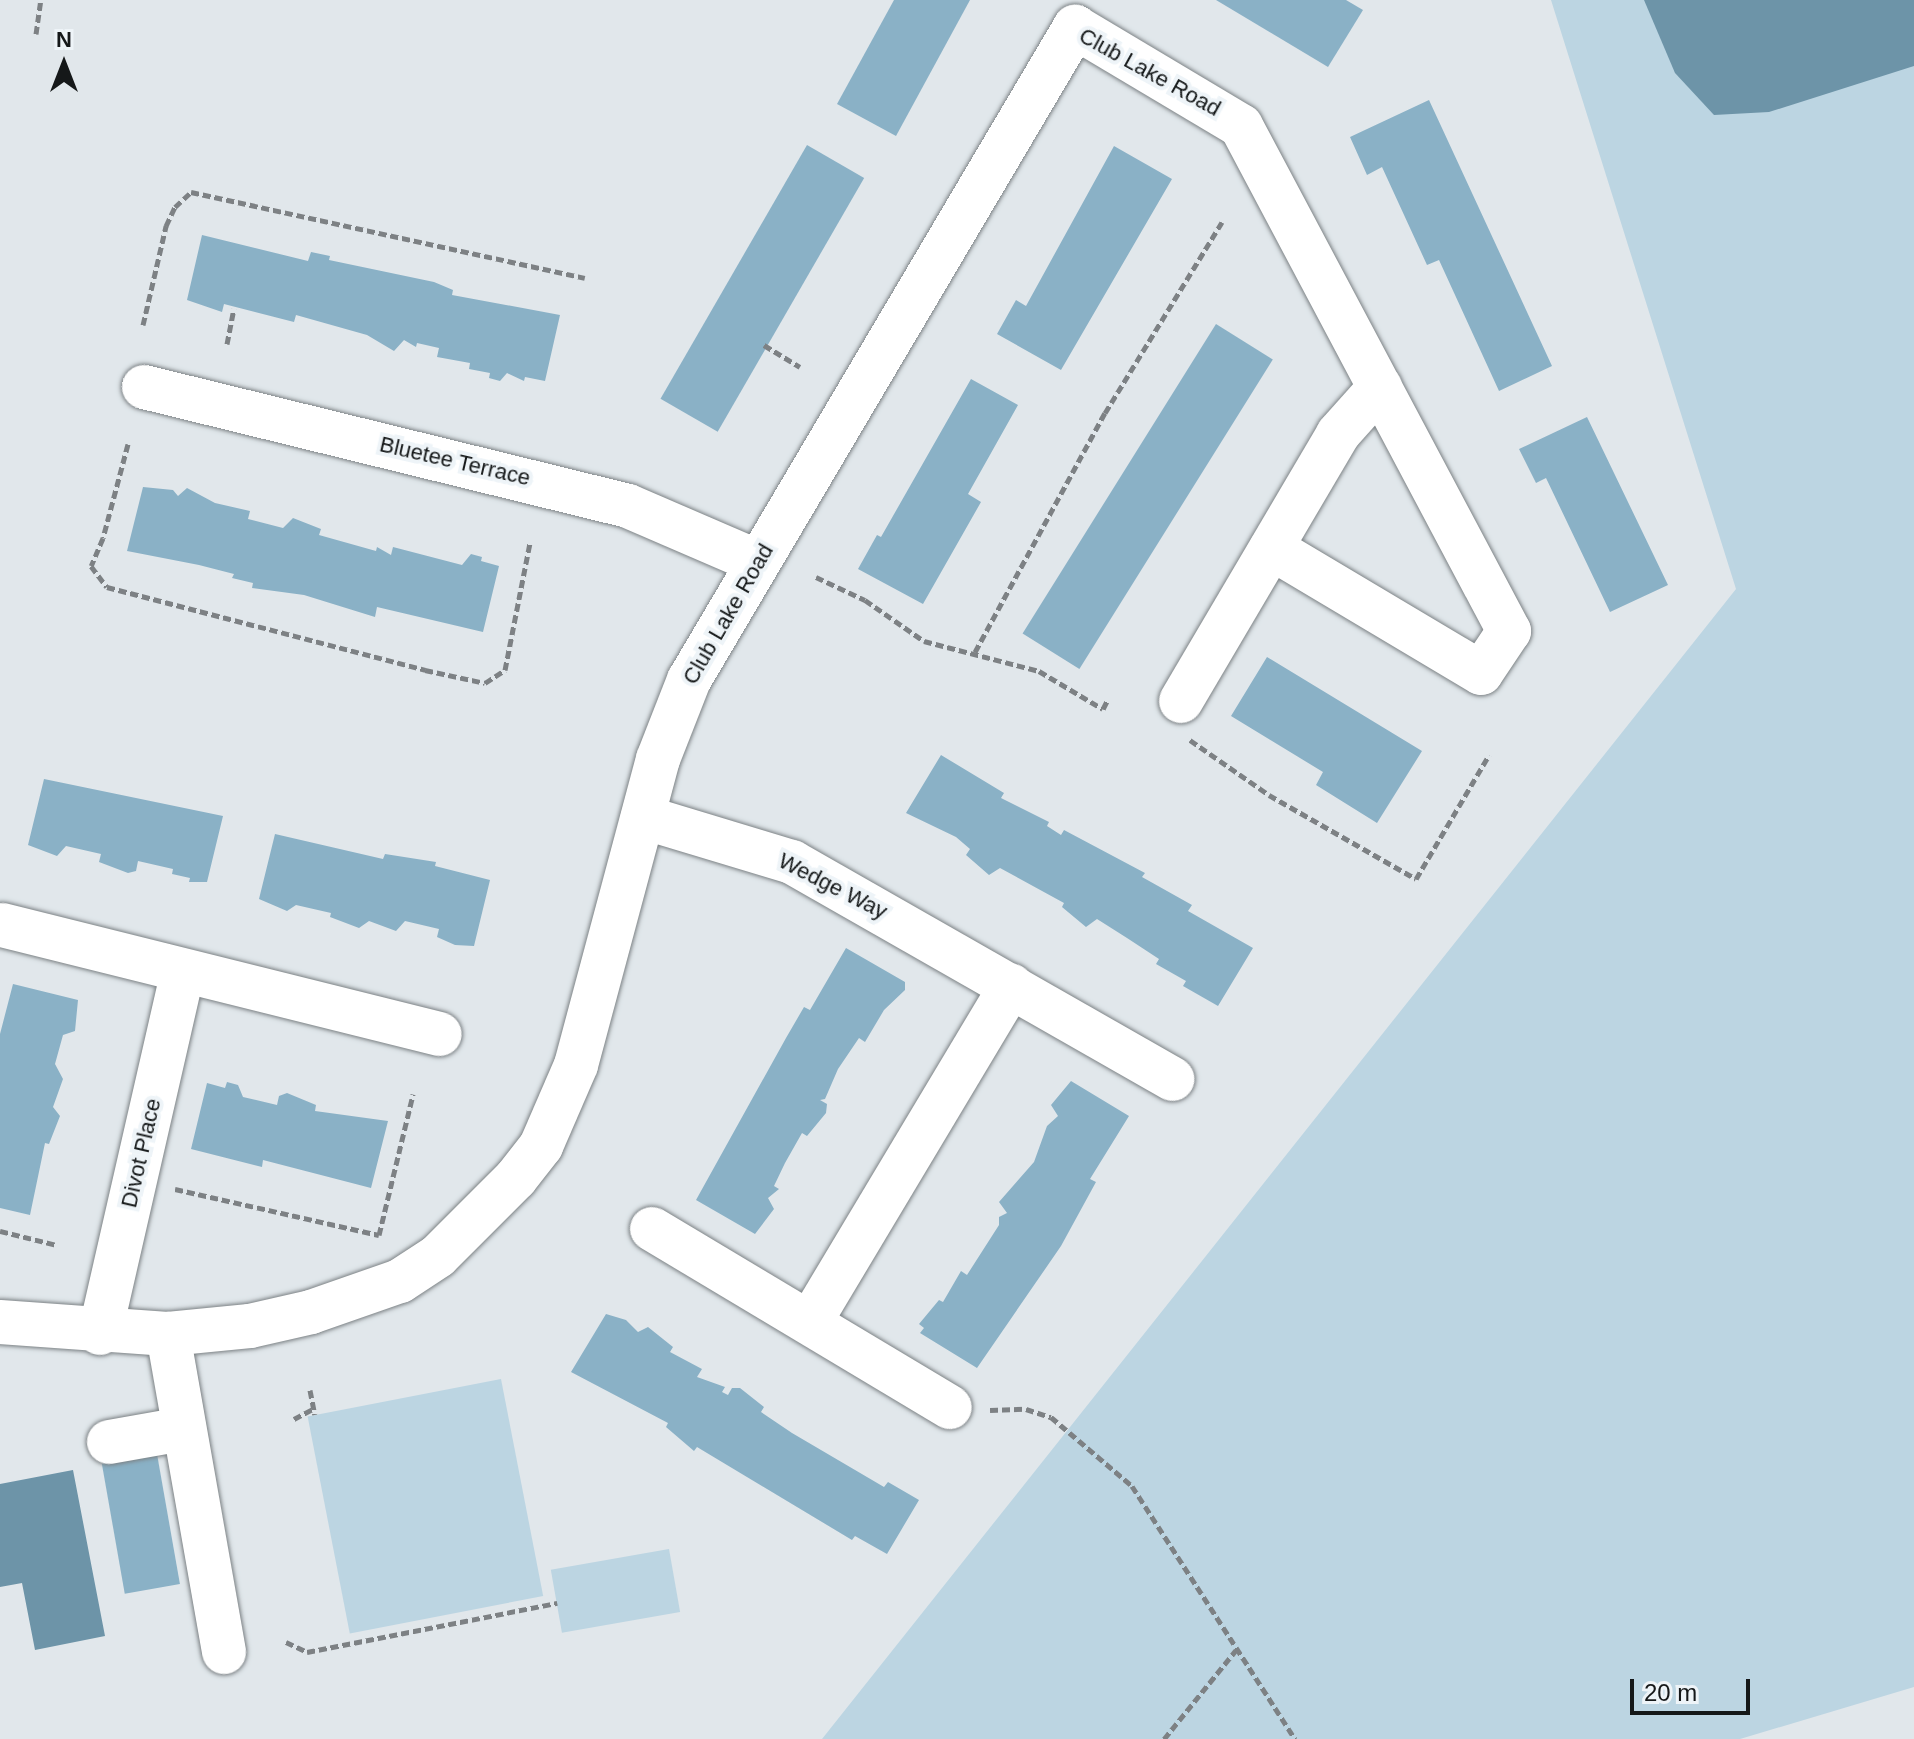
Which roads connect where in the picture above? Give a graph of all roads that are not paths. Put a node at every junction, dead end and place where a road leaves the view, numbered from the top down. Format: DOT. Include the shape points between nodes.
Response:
graph roads {
  1 [pos="144,387"];
  2 [pos="1380,387"];
  3 [pos="1271,548"];
  4 [pos="756,561"];
  5 [pos="1184,719"];
  6 [pos="643,817"];
  7 [pos="2,925"];
  8 [pos="183,972"];
  9 [pos="1011,986"];
  10 [pos="440,1034"];
  11 [pos="1172,1079"];
  12 [pos="652,1229"];
  13 [pos="0,1322"];
  14 [pos="810,1322"];
  15 [pos="100,1333"];
  16 [pos="168,1334"];
  17 [pos="950,1407"];
  18 [pos="183,1429"];
  19 [pos="109,1442"];
  20 [pos="224,1652"];
  1 -- 4 [label="street, Bluetee Terrace" via="614,502"];
  2 -- 3 [label="street" via="1338,434"];
  2 -- 3 [label="street, Club Lake Road" via="1509,631 1481,673"];
  2 -- 4 [label="street, Club Lake Road" via="1241,126 1075,27"];
  3 -- 5 [label="street"];
  4 -- 6 [label="street, Club Lake Road" via="689,680 658,759"];
  6 -- 9 [label="street, Wedge Way" via="792,862"];
  6 -- 16 [label="street, Club Lake Road" via="576,1065 557,1115 541,1146 475,1223 400,1281 355,1298 250,1326"];
  7 -- 8 [label="street"];
  8 -- 10 [label="street"];
  8 -- 15 [label="street, Divot Place"];
  9 -- 11 [label="street, Wedge Way"];
  9 -- 14 [label="street"];
  12 -- 14 [label="street"];
  13 -- 15 [label="street, Club Lake Road"];
  14 -- 17 [label="street"];
  15 -- 16 [label="street, Club Lake Road"];
  16 -- 18 [label="street"];
  18 -- 19 [label="street"];
  18 -- 20 [label="street"];
}
